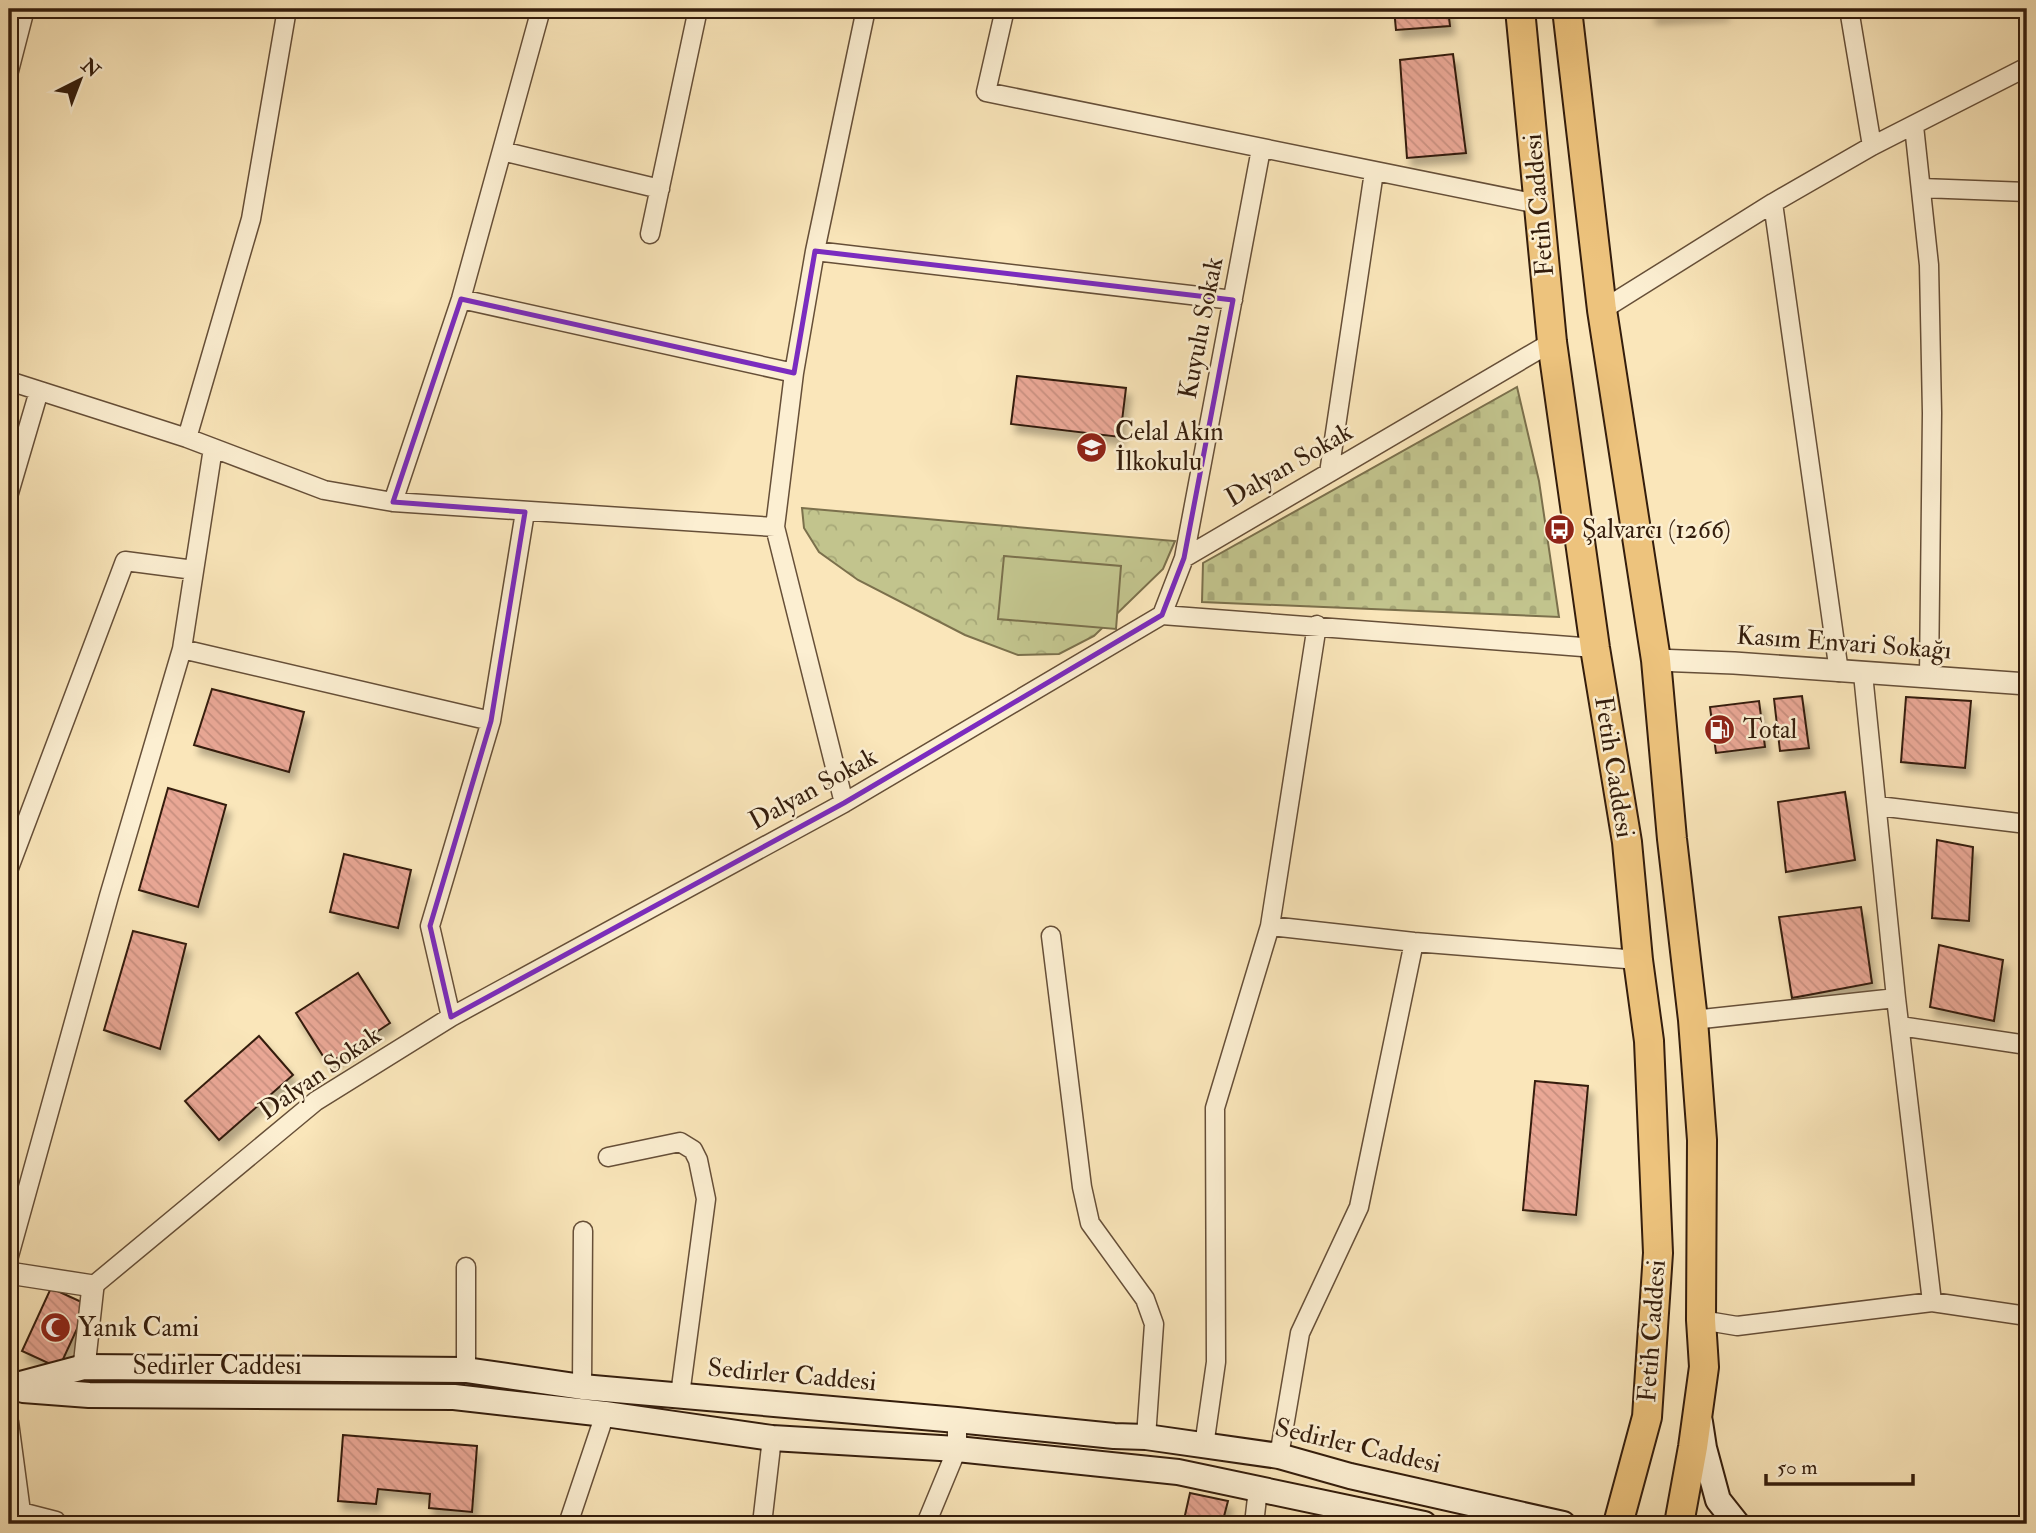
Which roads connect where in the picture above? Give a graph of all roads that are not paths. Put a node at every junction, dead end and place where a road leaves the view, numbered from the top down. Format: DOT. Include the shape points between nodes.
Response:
graph roads {
  1 [pos="25,9"];
  2 [pos="287,9"];
  3 [pos="541,9"];
  4 [pos="698,9"];
  5 [pos="866,9"];
  6 [pos="1005,9"];
  7 [pos="1520,9"];
  8 [pos="1567,9"];
  9 [pos="1849,9"];
  10 [pos="2027,67"];
  11 [pos="9,71"];
  12 [pos="1914,126"];
  13 [pos="1872,146"];
  14 [pos="1261,149"];
  15 [pos="502,151"];
  16 [pos="1374,172"];
  17 [pos="1922,188"];
  18 [pos="660,189"];
  19 [pos="2027,192"];
  20 [pos="1773,203"];
  21 [pos="1538,204"];
  22 [pos="650,234"];
  23 [pos="815,251"];
  24 [pos="461,299"];
  25 [pos="1233,300"];
  26 [pos="1602,310"];
  27 [pos="1552,342"];
  28 [pos="794,373"];
  29 [pos="9,381"];
  30 [pos="40,391"];
  31 [pos="187,438"];
  32 [pos="213,448"];
  33 [pos="1329,473"];
  34 [pos="9,493"];
  35 [pos="393,502"];
  36 [pos="525,512"];
  37 [pos="775,527"];
  38 [pos="1184,558"];
  39 [pos="194,570"];
  40 [pos="1162,615"];
  41 [pos="1317,625"];
  42 [pos="1595,648"];
  43 [pos="182,649"];
  44 [pos="1656,660"];
  45 [pos="1839,672"];
  46 [pos="1863,674"];
  47 [pos="1929,677"];
  48 [pos="2027,684"];
  49 [pos="491,722"];
  50 [pos="844,803"];
  51 [pos="1878,806"];
  52 [pos="2027,824"];
  53 [pos="1672,839"];
  54 [pos="1627,842"];
  55 [pos="9,868"];
  56 [pos="1270,926"];
  57 [pos="1051,936"];
  58 [pos="1414,942"];
  59 [pos="1638,960"];
  60 [pos="1896,998"];
  61 [pos="451,1017"];
  62 [pos="1693,1020"];
  63 [pos="1900,1026"];
  64 [pos="2027,1045"];
  65 [pos="608,1157"];
  66 [pos="583,1231"];
  67 [pos="9,1256"];
  68 [pos="466,1268"];
  69 [pos="9,1273"];
  70 [pos="93,1286"];
  71 [pos="1932,1302"];
  72 [pos="2027,1315"];
  73 [pos="1701,1320"];
  74 [pos="84,1367"];
  75 [pos="466,1370"];
  76 [pos="582,1387"];
  77 [pos="9,1388"];
  78 [pos="680,1395"];
  79 [pos="1698,1412"];
  80 [pos="605,1414"];
  81 [pos="957,1420"];
  82 [pos="9,1422"];
  83 [pos="1146,1437"];
  84 [pos="772,1438"];
  85 [pos="1204,1446"];
  86 [pos="957,1449"];
  87 [pos="1279,1456"];
  88 [pos="1258,1489"];
  89 [pos="15,1511"];
  90 [pos="58,1524"];
  91 [pos="568,1524"];
  92 [pos="762,1524"];
  93 [pos="926,1524"];
  94 [pos="1254,1524"];
  95 [pos="1424,1524"];
  96 [pos="1563,1524"];
  97 [pos="1618,1524"];
  98 [pos="1679,1524"];
  99 [pos="1737,1524"];
  1 -- 11 [label="street"];
  2 -- 31 [label="street" via="251,219"];
  3 -- 15 [label="street"];
  4 -- 18 [label="street"];
  5 -- 23 [label="street"];
  6 -- 14 [label="street" via="986,92"];
  7 -- 21 [label="main road, Fetih Caddesi"];
  8 -- 26 [label="main road, Fetih Caddesi"];
  9 -- 13 [label="street"];
  10 -- 12 [label="street"];
  12 -- 13 [label="street"];
  12 -- 17 [label="street"];
  13 -- 20 [label="street"];
  14 -- 16 [label="street"];
  14 -- 25 [label="street, Kuyulu Sokak"];
  15 -- 18 [label="street"];
  15 -- 24 [label="street"];
  16 -- 21 [label="street"];
  16 -- 33 [label="street"];
  17 -- 19 [label="street"];
  17 -- 47 [label="street" via="1932,400"];
  18 -- 22 [label="street"];
  20 -- 26 [label="street"];
  20 -- 45 [label="street"];
  21 -- 27 [label="main road, Fetih Caddesi"];
  23 -- 25 [label="street"];
  23 -- 28 [label="street"];
  24 -- 28 [label="street"];
  24 -- 35 [label="street"];
  25 -- 38 [label="street, Kuyulu Sokak"];
  26 -- 44 [label="main road, Fetih Caddesi"];
  27 -- 33 [label="street, Dalyan Sokak"];
  27 -- 42 [label="main road, Fetih Caddesi"];
  28 -- 37 [label="street"];
  29 -- 30 [label="street"];
  30 -- 31 [label="street"];
  30 -- 34 [label="street"];
  31 -- 32 [label="street"];
  32 -- 35 [label="street" via="324,490"];
  32 -- 39 [label="street"];
  33 -- 38 [label="street, Dalyan Sokak"];
  35 -- 36 [label="street"];
  36 -- 37 [label="street"];
  36 -- 49 [label="street"];
  37 -- 50 [label="street"];
  38 -- 40 [label="street"];
  39 -- 43 [label="street"];
  39 -- 55 [label="street" via="125,561"];
  40 -- 41 [label="street"];
  40 -- 50 [label="street, Dalyan Sokak"];
  41 -- 42 [label="street"];
  41 -- 56 [label="street"];
  42 -- 54 [label="main road, Fetih Caddesi"];
  43 -- 49 [label="street"];
  43 -- 67 [label="street"];
  44 -- 45 [label="street, Kasım Envari Sokağı"];
  44 -- 53 [label="main road, Fetih Caddesi"];
  45 -- 46 [label="street, Kasım Envari Sokağı"];
  46 -- 47 [label="street, Kasım Envari Sokağı"];
  46 -- 51 [label="street"];
  47 -- 48 [label="street, Kasım Envari Sokağı"];
  49 -- 61 [label="street" via="430,926"];
  50 -- 61 [label="street, Dalyan Sokak"];
  51 -- 52 [label="street"];
  51 -- 60 [label="street"];
  53 -- 54 [label="main road"];
  53 -- 62 [label="main road, Fetih Caddesi"];
  54 -- 59 [label="main road, Fetih Caddesi"];
  56 -- 58 [label="street"];
  56 -- 85 [label="street" via="1216,1108 1216,1362"];
  57 -- 83 [label="street" via="1090,1223 1145,1299 1154,1324"];
  58 -- 59 [label="street"];
  58 -- 87 [label="street" via="1359,1207 1300,1333"];
  59 -- 97 [label="main road, Fetih Caddesi" via="1649,1041 1658,1253 1647,1417"];
  60 -- 62 [label="street"];
  60 -- 63 [label="street"];
  61 -- 70 [label="street, Dalyan Sokak" via="316,1101"];
  62 -- 73 [label="main road, Fetih Caddesi" via="1702,1140"];
  63 -- 64 [label="street"];
  63 -- 71 [label="street"];
  65 -- 78 [label="street" via="680,1142 693,1150 698,1160 706,1199"];
  66 -- 76 [label="street"];
  68 -- 75 [label="street"];
  69 -- 70 [label="street"];
  70 -- 74 [label="street"];
  71 -- 72 [label="street"];
  71 -- 73 [label="street" via="1737,1326"];
  73 -- 79 [label="main road, Fetih Caddesi" via="1704,1367"];
  74 -- 75 [label="main road, Sedirler Caddesi"];
  74 -- 77 [label="main road, Sedirler Caddesi"];
  75 -- 76 [label="main road, Sedirler Caddesi"];
  76 -- 78 [label="main road, Sedirler Caddesi"];
  77 -- 80 [label="main road, Sedirler Caddesi" via="89,1395 454,1397"];
  78 -- 81 [label="main road, Sedirler Caddesi"];
  79 -- 98 [label="main road, Fetih Caddesi"];
  79 -- 99 [label="main road" via="1718,1500"];
  80 -- 84 [label="main road, Sedirler Caddesi"];
  80 -- 91 [label="street"];
  81 -- 83 [label="main road, Sedirler Caddesi"];
  81 -- 86 [label="street"];
  82 -- 89 [label="street"];
  83 -- 85 [label="main road, Sedirler Caddesi"];
  84 -- 86 [label="main road, Sedirler Caddesi"];
  84 -- 92 [label="street"];
  85 -- 87 [label="main road, Sedirler Caddesi"];
  86 -- 88 [label="main road, Sedirler Caddesi" via="1178,1472"];
  86 -- 93 [label="street"];
  87 -- 96 [label="main road, Sedirler Caddesi"];
  88 -- 94 [label="street"];
  88 -- 95 [label="main road, Sedirler Caddesi"];
  89 -- 90 [label="street"];
}
